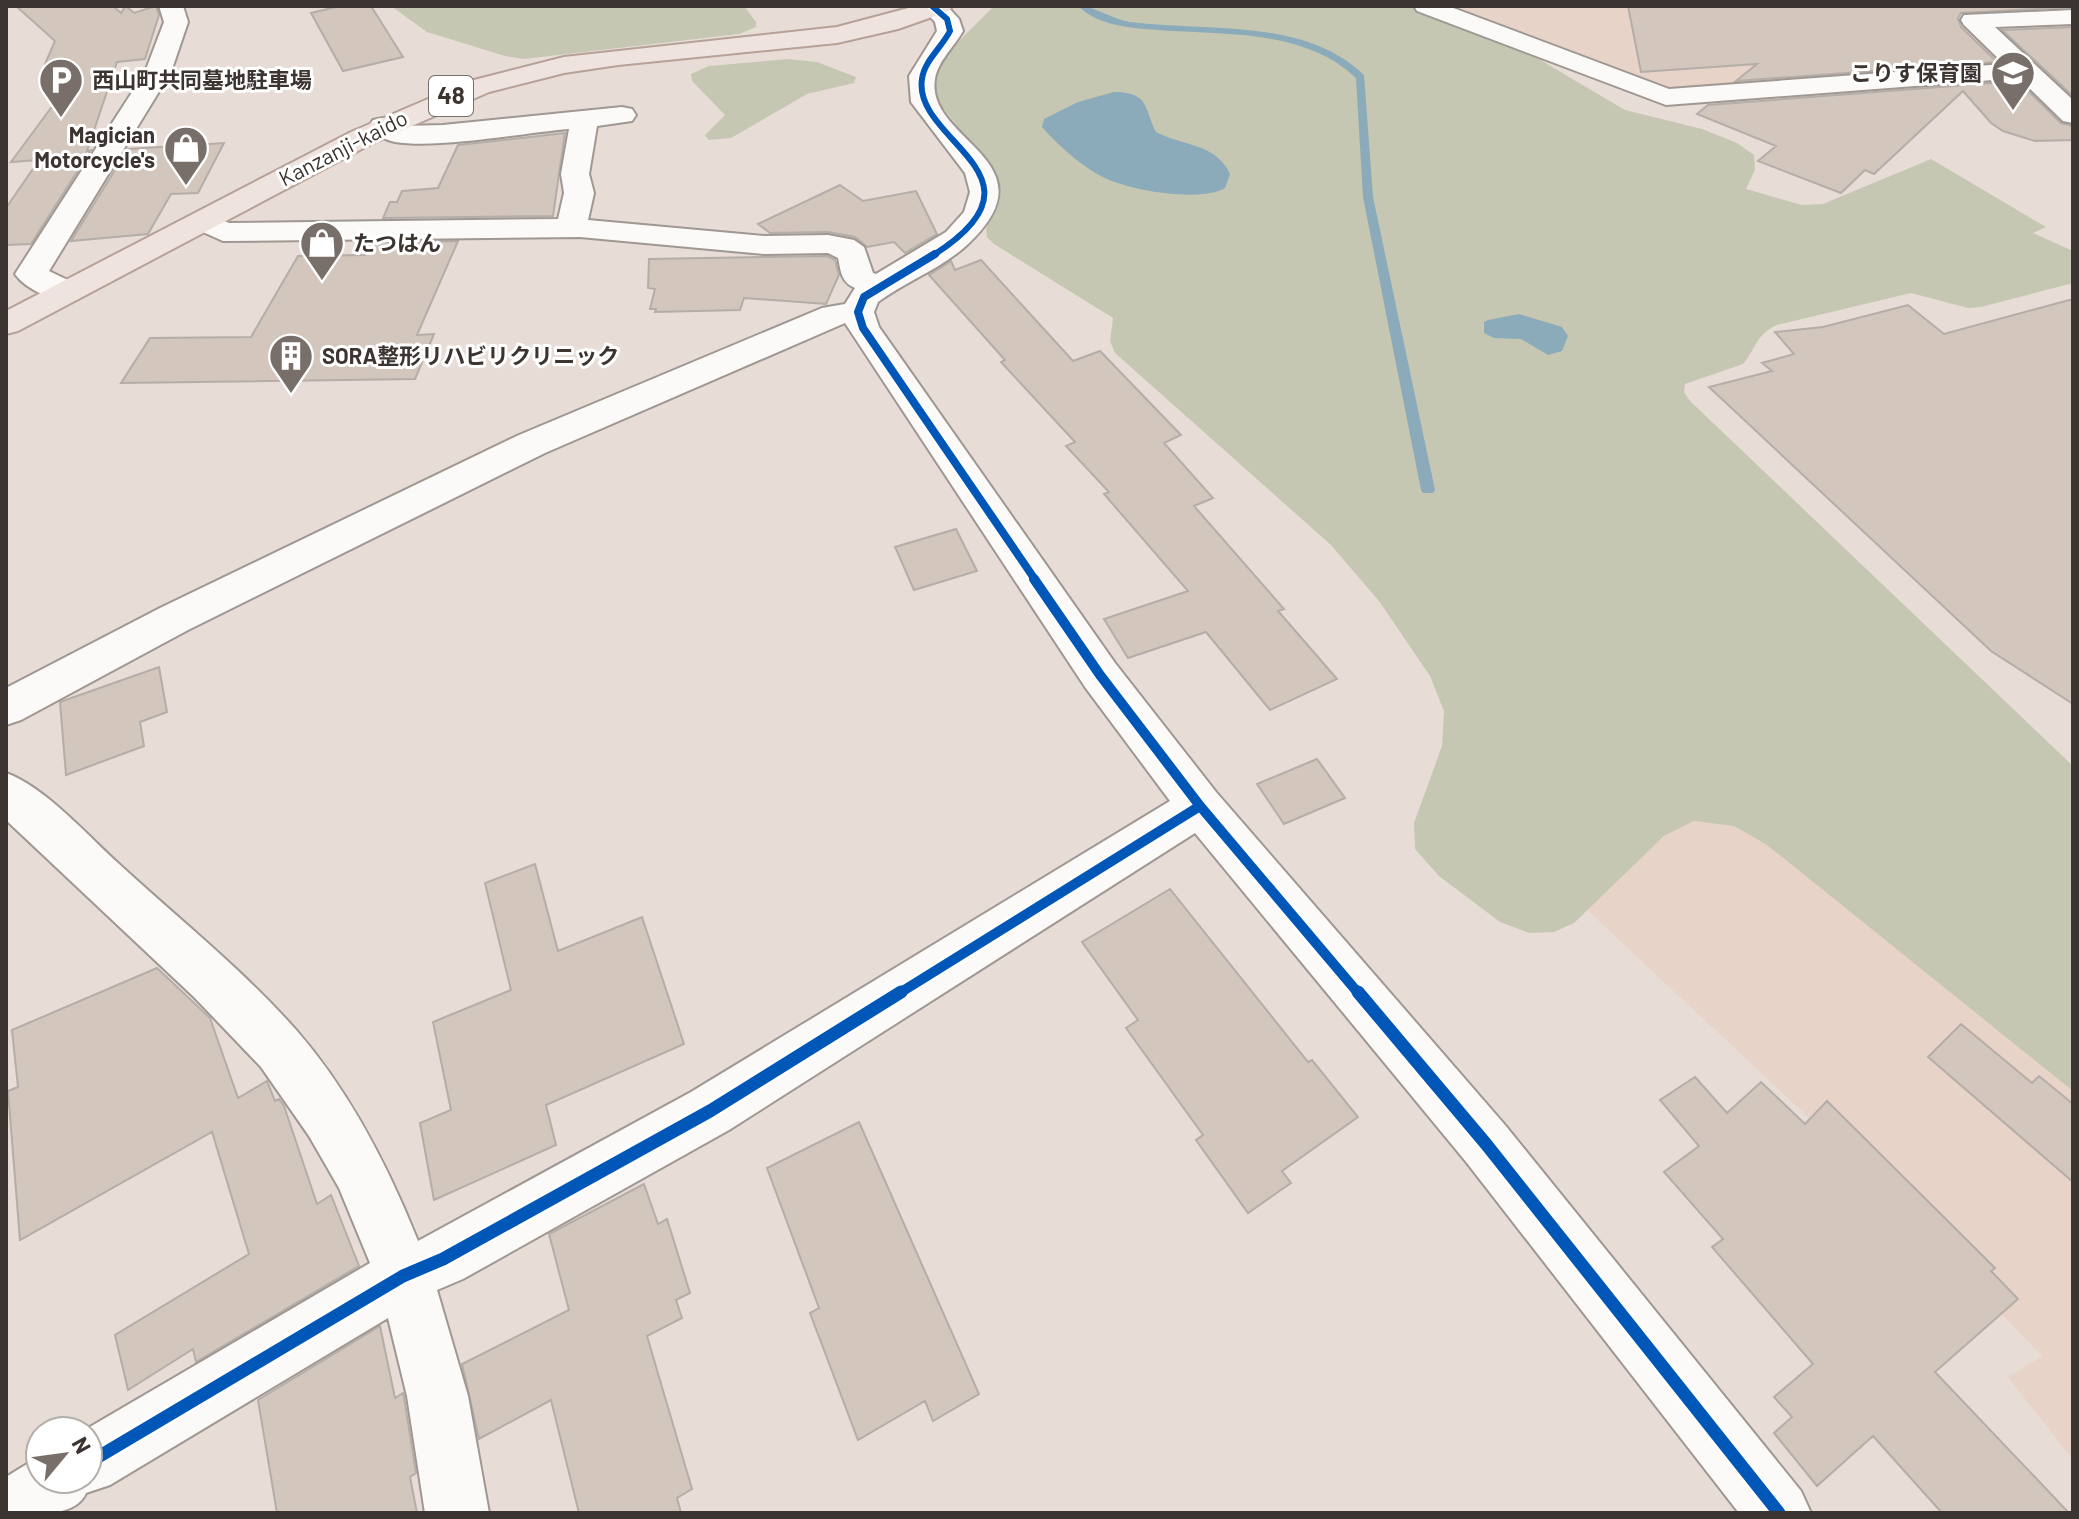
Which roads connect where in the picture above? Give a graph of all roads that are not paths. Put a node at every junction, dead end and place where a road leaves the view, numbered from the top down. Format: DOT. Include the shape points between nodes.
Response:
graph roads {
  1 [pos="172,6"];
  2 [pos="1426,6"];
  3 [pos="936,7"];
  4 [pos="1945,8"];
  5 [pos="2073,17"];
  6 [pos="1973,20"];
  7 [pos="2026,70"];
  8 [pos="622,115"];
  9 [pos="2073,115"];
  10 [pos="584,119"];
  11 [pos="383,126"];
  12 [pos="203,221"];
  13 [pos="571,228"];
  14 [pos="18,277"];
  15 [pos="67,292"];
  16 [pos="867,299"];
  17 [pos="6,324"];
  18 [pos="6,708"];
  19 [pos="6,792"];
  20 [pos="1200,806"];
  21 [pos="403,1276"];
  22 [pos="104,1454"];
  23 [pos="35,1495"];
  24 [pos="6,1513"];
  25 [pos="457,1513"];
  26 [pos="1779,1513"];
  1 -- 14 [label="street" via="176,22 158,72"];
  2 -- 7 [label="street" via="1666,97"];
  3 -- 11 [label="main road, Kanzanji-kaido / 48" via="837,34 547,68 447,97"];
  3 -- 16 [label="street" via="950,31 923,71 921,88 926,105 980,172 984,194 976,216 958,238"];
  4 -- 6 [label="street"];
  5 -- 6 [label="street"];
  6 -- 7 [label="street"];
  7 -- 9 [label="street"];
  8 -- 10 [label="street"];
  10 -- 11 [label="street" via="443,133 398,134"];
  10 -- 13 [label="street"];
  11 -- 12 [label="main road, Kanzanji-kaido / 48"];
  12 -- 13 [label="street" via="223,232"];
  12 -- 15 [label="main road, Kanzanji-kaido / 48"];
  13 -- 16 [label="street" via="843,247 853,254"];
  14 -- 15 [label="street"];
  15 -- 17 [label="main road, Kanzanji-kaido / 48"];
  16 -- 18 [label="street" via="532,444 174,619"];
  16 -- 20 [label="street" via="863,328 1100,675"];
  19 -- 21 [label="street" via="249,1015 295,1069 344,1143 375,1203"];
  20 -- 21 [label="street" via="710,1111"];
  20 -- 26 [label="street" via="1486,1144"];
  21 -- 22 [label="street"];
  21 -- 25 [label="street" via="434,1379"];
  23 -- 24 [label="street"];
}
